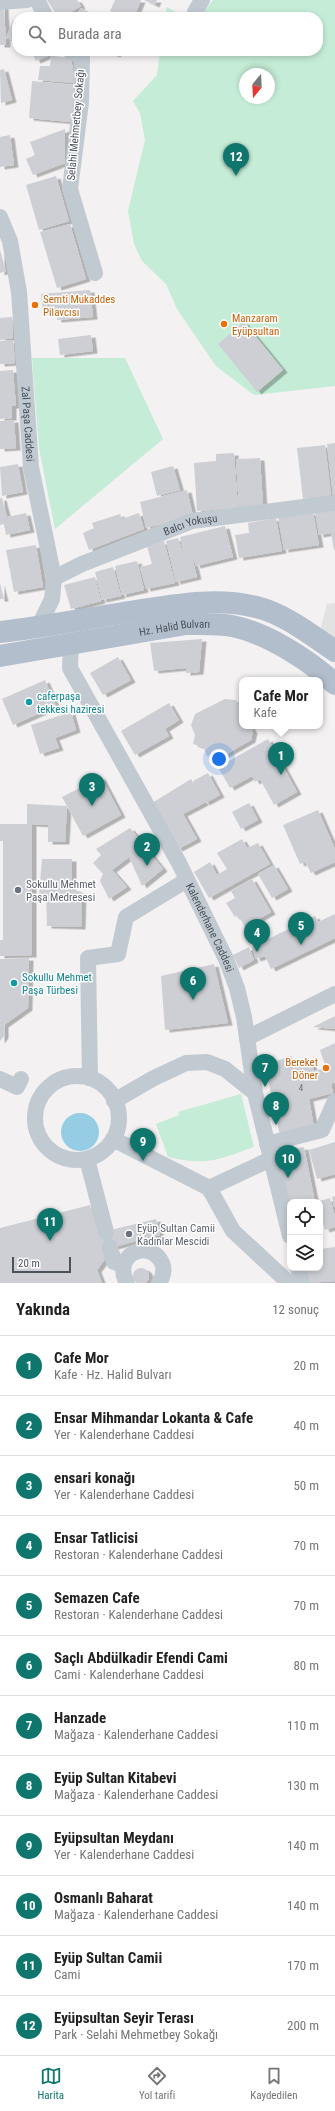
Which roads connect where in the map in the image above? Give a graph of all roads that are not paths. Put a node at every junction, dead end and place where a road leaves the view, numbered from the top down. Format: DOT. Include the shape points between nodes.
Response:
graph roads {
  1 [pos="27,0"];
  2 [pos="37,0"];
  3 [pos="0,2"];
  4 [pos="43,12"];
  5 [pos="80,56"];
  6 [pos="0,216"];
  7 [pos="95,273"];
  8 [pos="335,503"];
  9 [pos="54,578"];
  10 [pos="38,628"];
  11 [pos="0,632"];
  12 [pos="71,644"];
  13 [pos="335,651"];
  14 [pos="0,656"];
  15 [pos="335,684"];
  16 [pos="187,880"];
  17 [pos="335,994"];
  18 [pos="247,1038"];
  19 [pos="90,1078"];
  20 [pos="0,1079"];
  21 [pos="255,1093"];
  22 [pos="42,1095"];
  23 [pos="114,1101"];
  24 [pos="335,1101"];
  25 [pos="113,1139"];
  26 [pos="269,1151"];
  27 [pos="86,1159"];
  28 [pos="208,1188"];
  29 [pos="106,1232"];
  30 [pos="290,1235"];
  31 [pos="110,1247"];
  32 [pos="123,1265"];
  33 [pos="299,1271"];
  34 [pos="127,1283"];
  35 [pos="159,1283"];
  36 [pos="289,1283"];
  37 [pos="302,1283"];
  1 -- 3 [label="street"];
  2 -- 4 [label="street"];
  5 -- 7 [label="street, Selahi Mehmetbey Sokağı" via="81,102 70,189"];
  6 -- 9 [label="street, Zal Paşa Caddesi" via="10,241 19,292 31,467"];
  8 -- 9 [label="street, Balcı Yokuşu" via="192,521"];
  9 -- 10 [label="street, Zal Paşa Caddesi" via="52,599"];
  10 -- 11 [label="main road, Hz. Halid Bulvarı"];
  10 -- 13 [label="main road, Hz. Halid Bulvarı" via="172,605 232,603 257,607 280,616"];
  12 -- 14 [label="main road, Hz. Halid Bulvarı"];
  12 -- 15 [label="main road, Hz. Halid Bulvarı" via="186,624 232,626 271,640"];
  12 -- 16 [label="street, Kalenderhane Caddesi" via="70,668"];
  16 -- 18 [label="street, Kalenderhane Caddesi" via="237,988"];
  16 -- 19 [label="street" via="126,917 118,954 88,958"];
  17 -- 18 [label="street"];
  18 -- 21 [label="street, Kalenderhane Caddesi"];
  19 -- 22 [label="street" via="64,1078 51,1085"];
  19 -- 23 [label="street" via="102,1084"];
  20 -- 22 [label="street" via="17,1087 20,1081"];
  21 -- 23 [label="street" via="225,1069 206,1062 186,1063"];
  21 -- 26 [label="street, Kalenderhane Caddesi"];
  22 -- 27 [label="street" via="36,1108 35,1122 39,1136 47,1148 59,1156 72,1160"];
  23 -- 25 [label="street" via="119,1120"];
  24 -- 26 [label="street" via="322,1130"];
  25 -- 27 [label="street" via="99,1153"];
  25 -- 28 [label="street"];
  26 -- 28 [label="street"];
  26 -- 30 [label="street, Kalenderhane Caddesi"];
  27 -- 29 [label="street"];
  28 -- 36 [label="street" via="233,1230"];
  31 -- 32 [label="street" via="114,1262"];
  32 -- 34 [label="street"];
  32 -- 35 [label="street" via="126,1259 136,1252 150,1251 156,1254 163,1266"];
  33 -- 37 [label="street"];
}
